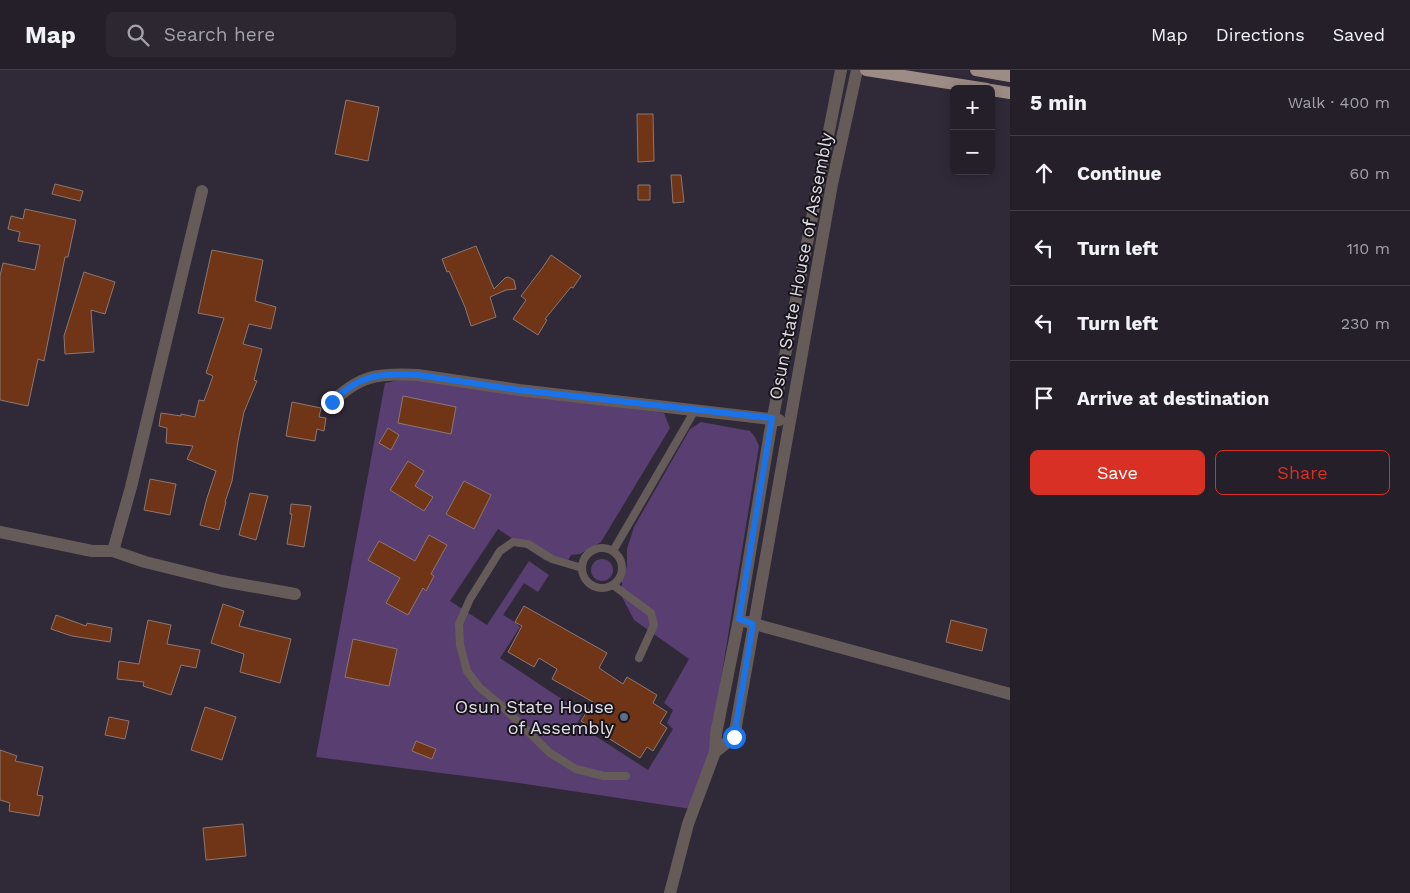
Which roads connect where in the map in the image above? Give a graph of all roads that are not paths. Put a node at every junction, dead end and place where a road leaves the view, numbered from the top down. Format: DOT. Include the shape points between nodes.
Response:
graph roads {
  1 [pos="841,70"];
  2 [pos="857,70"];
  3 [pos="866,70"];
  4 [pos="976,70"];
  5 [pos="1010,76"];
  6 [pos="962,85"];
  7 [pos="995,91"];
  8 [pos="1010,93"];
  9 [pos="202,191"];
  10 [pos="329,405"];
  11 [pos="695,410"];
  12 [pos="772,418"];
  13 [pos="789,423"];
  14 [pos="0,532"];
  15 [pos="113,551"];
  16 [pos="613,551"];
  17 [pos="582,568"];
  18 [pos="613,585"];
  19 [pos="295,594"];
  20 [pos="739,619"];
  21 [pos="753,624"];
  22 [pos="639,658"];
  23 [pos="1010,694"];
  24 [pos="715,752"];
  25 [pos="626,776"];
  26 [pos="670,893"];
  1 -- 12 [label="street, Osun State House of Assembly"];
  2 -- 13 [label="street, Osun State House of Assembly" via="832,184"];
  3 -- 6 [label="main road"];
  4 -- 5 [label="main road"];
  7 -- 8 [label="main road"];
  9 -- 15 [label="street"];
  10 -- 11 [label="street" via="363,379 395,374"];
  11 -- 12 [label="street"];
  11 -- 16 [label="lane"];
  12 -- 13 [label="street"];
  12 -- 20 [label="street, Osun State House of Assembly"];
  13 -- 21 [label="street, Osun State House of Assembly"];
  14 -- 15 [label="street" via="92,551"];
  15 -- 19 [label="street" via="222,581"];
  16 -- 17 [label="lane" via="594,550 585,558"];
  16 -- 18 [label="lane" via="622,568"];
  17 -- 18 [label="lane" via="584,577 594,587"];
  17 -- 25 [label="lane" via="552,560 528,544 513,542 500,551 470,599 459,624 460,645 467,671 479,687 550,753 576,769 604,776"];
  18 -- 22 [label="lane" via="651,613 654,625"];
  20 -- 21 [label="street"];
  20 -- 24 [label="street, Osun State House of Assembly"];
  21 -- 23 [label="street"];
  21 -- 24 [label="street, Osun State House of Assembly" via="734,737"];
  24 -- 26 [label="street" via="688,824"];
}
